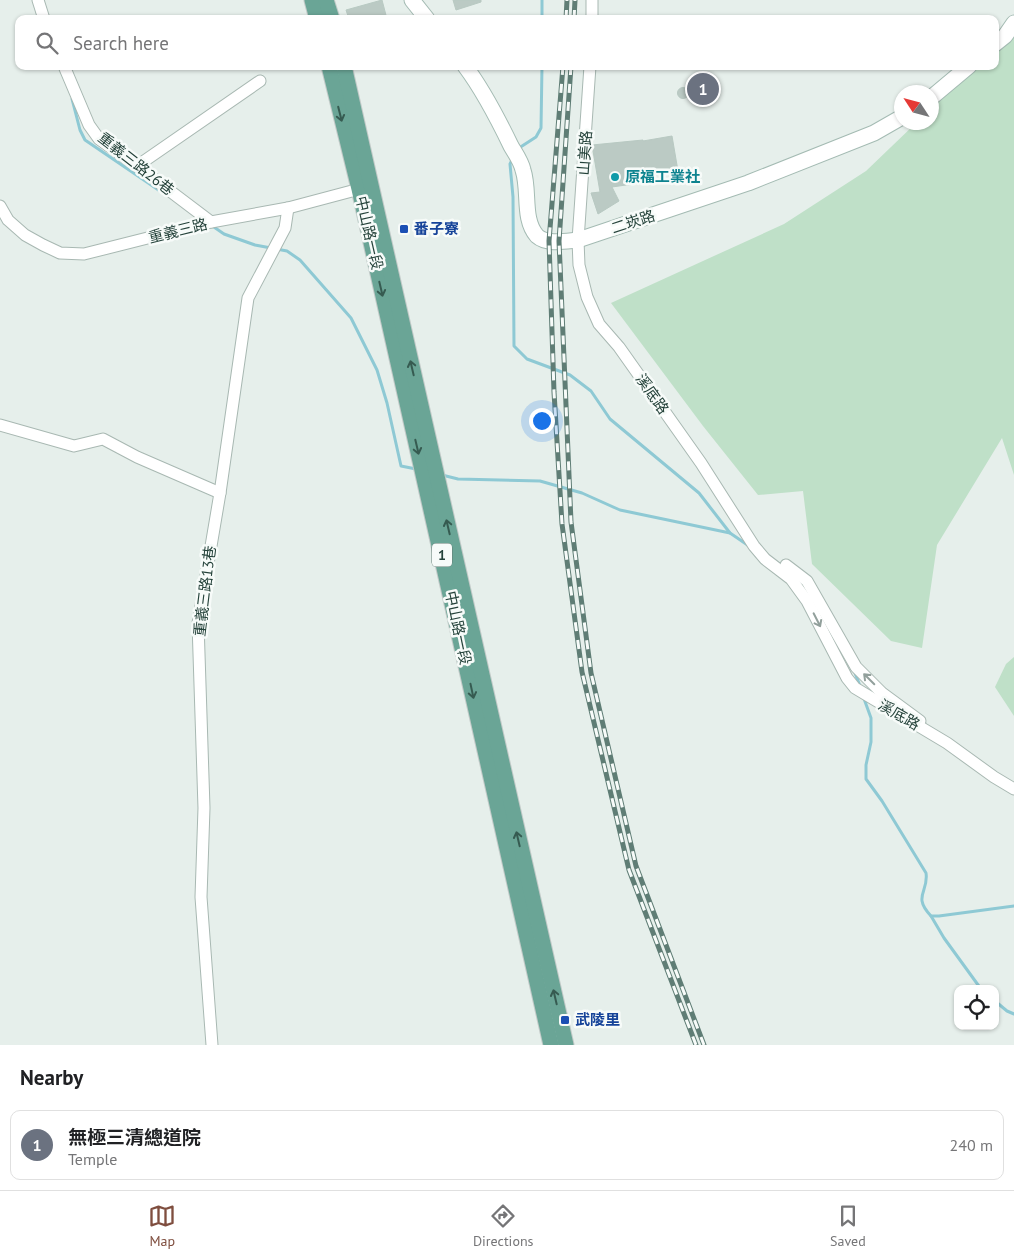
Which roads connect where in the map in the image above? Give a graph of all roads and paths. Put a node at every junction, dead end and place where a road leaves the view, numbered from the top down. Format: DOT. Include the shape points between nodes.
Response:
graph roads {
  1 [pos="38,0"];
  2 [pos="312,0"];
  3 [pos="326,0"];
  4 [pos="412,0"];
  5 [pos="592,0"];
  6 [pos="43,15"];
  7 [pos="316,15"];
  8 [pos="331,15"];
  9 [pos="424,15"];
  10 [pos="592,15"];
  11 [pos="1014,23"];
  12 [pos="999,41"];
  13 [pos="66,70"];
  14 [pos="330,70"];
  15 [pos="345,70"];
  16 [pos="468,70"];
  17 [pos="590,70"];
  18 [pos="965,70"];
  19 [pos="260,82"];
  20 [pos="939,91"];
  21 [pos="894,122"];
  22 [pos="137,166"];
  23 [pos="365,187"];
  24 [pos="0,206"];
  25 [pos="288,208"];
  26 [pos="211,222"];
  27 [pos="578,240"];
  28 [pos="0,425"];
  29 [pos="220,493"];
  30 [pos="752,543"];
  31 [pos="947,744"];
  32 [pos="1014,789"];
  33 [pos="517,866"];
  34 [pos="212,1045"];
  35 [pos="551,1045"];
  36 [pos="566,1045"];
  1 -- 6 [label="street"];
  2 -- 7 [label="main road"];
  3 -- 8 [label="main road"];
  4 -- 9 [label="street"];
  5 -- 10 [label="street"];
  11 -- 12 [label="street"];
  13 -- 22 [label="street, 重義三路26巷" via="89,125 100,139"];
  14 -- 23 [label="main road, 中山路一段 / 1, one-way"];
  15 -- 23 [label="main road, 中山路一段 / 1"];
  16 -- 27 [label="street, 二崁路" via="524,170 529,225 539,238"];
  17 -- 27 [label="street, 山美路"];
  18 -- 20 [label="street"];
  19 -- 22 [label="street"];
  21 -- 27 [label="street, 二崁路" via="748,184"];
  22 -- 26 [label="street, 重義三路26巷"];
  23 -- 25 [label="street, 重義三路"];
  23 -- 33 [label="main road, 中山路一段 / 1"];
  24 -- 26 [label="street, 重義三路" via="8,220 25,234 60,253 84,254"];
  25 -- 26 [label="street, 重義三路"];
  25 -- 29 [label="street, 重義三路13巷" via="285,228 248,298"];
  27 -- 30 [label="street, 溪底路" via="578,266 599,324 619,347 701,463"];
  28 -- 29 [label="street" via="74,446 103,439"];
  29 -- 34 [label="street, 重義三路13巷" via="198,623 204,808 201,896"];
  31 -- 30 [label="street, 溪底路, one-way" via="882,693 856,667 807,581"];
  30 -- 31 [label="street, 溪底路, one-way" via="765,560 791,579 807,601 846,678 855,688"];
  31 -- 32 [label="street, 溪底路"];
  33 -- 35 [label="main road, 中山路一段 / 1"];
  36 -- 33 [label="main road, 中山路一段 / 1, one-way"];
}
